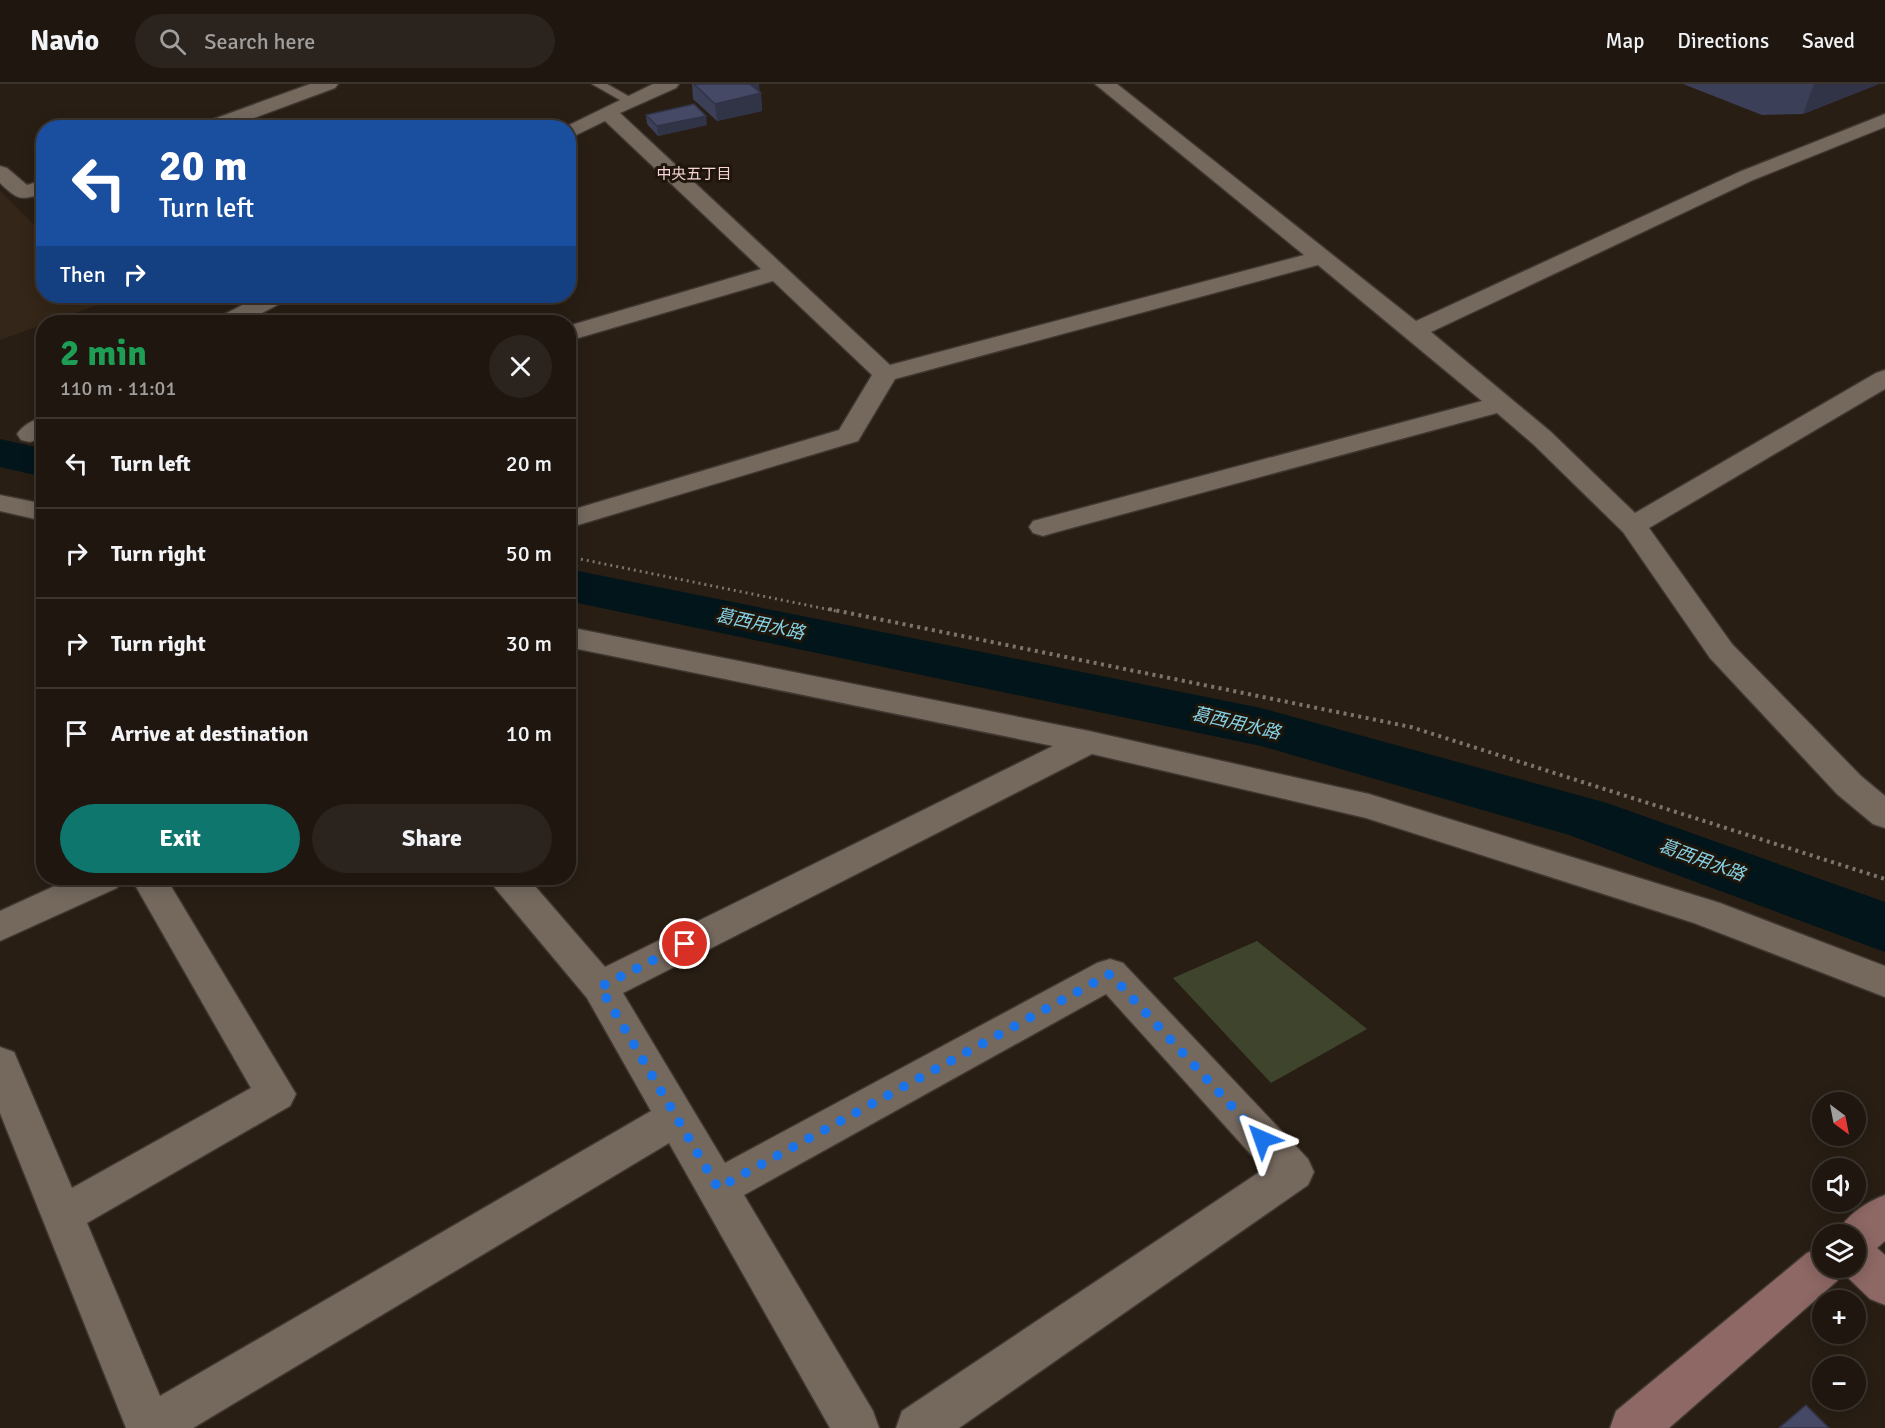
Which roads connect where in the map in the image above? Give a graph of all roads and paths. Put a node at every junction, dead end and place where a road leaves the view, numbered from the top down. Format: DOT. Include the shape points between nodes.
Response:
graph roads {
  1 [pos="328,84"];
  2 [pos="598,84"];
  3 [pos="669,84"];
  4 [pos="1118,87"];
  5 [pos="631,101"];
  6 [pos="607,112"];
  7 [pos="229,120"];
  8 [pos="1885,120"];
  9 [pos="576,129"];
  10 [pos="0,172"];
  11 [pos="36,189"];
  12 [pos="1322,257"];
  13 [pos="777,272"];
  14 [pos="264,303"];
  15 [pos="241,315"];
  16 [pos="1414,331"];
  17 [pos="576,332"];
  18 [pos="885,374"];
  19 [pos="1885,378"];
  20 [pos="1502,404"];
  21 [pos="1,503"];
  22 [pos="36,511"];
  23 [pos="576,518"];
  24 [pos="1633,525"];
  25 [pos="1043,527"];
  26 [pos="576,559"];
  27 [pos="576,639"];
  28 [pos="1089,742"];
  29 [pos="1885,815"];
  30 [pos="1885,879"];
  31 [pos="89,885"];
  32 [pos="152,885"];
  33 [pos="514,885"];
  34 [pos="0,927"];
  35 [pos="1885,982"];
  36 [pos="600,987"];
  37 [pos="0,1064"];
  38 [pos="676,1117"];
  39 [pos="718,1188"];
  40 [pos="1885,1214"];
  41 [pos="62,1215"];
  42 [pos="1866,1230"];
  43 [pos="1866,1266"];
  44 [pos="1812,1276"];
  45 [pos="1885,1284"];
  46 [pos="149,1428"];
  47 [pos="856,1428"];
  48 [pos="919,1428"];
  49 [pos="1633,1428"];
  1 -- 7 [label="street"];
  2 -- 5 [label="lane"];
  3 -- 5 [label="street"];
  4 -- 12 [label="street"];
  5 -- 6 [label="street"];
  6 -- 9 [label="street"];
  6 -- 13 [label="street"];
  8 -- 16 [label="street" via="1746,176"];
  10 -- 11 [label="street" via="23,193"];
  12 -- 16 [label="street"];
  12 -- 18 [label="street"];
  13 -- 17 [label="street"];
  13 -- 18 [label="street"];
  14 -- 15 [label="street"];
  16 -- 20 [label="street"];
  18 -- 23 [label="street" via="849,435"];
  19 -- 24 [label="street"];
  20 -- 24 [label="street"];
  20 -- 25 [label="street"];
  21 -- 22 [label="street"];
  24 -- 29 [label="street" via="1721,651 1849,785"];
  26 -- 30 [label="path" via="1411,727"];
  27 -- 28 [label="street"];
  28 -- 35 [label="street" via="1369,806 1707,913"];
  28 -- 36 [label="street"];
  31 -- 34 [label="street"];
  32 -- 41 [label="street" via="276,1094"];
  33 -- 36 [label="street"];
  36 -- 38 [label="street"];
  37 -- 41 [label="street"];
  38 -- 39 [label="street"];
  38 -- 46 [label="street"];
  39 -- 47 [label="street"];
  39 -- 48 [label="street" via="1110,974 1293,1172"];
  40 -- 42 [label="street"];
  41 -- 46 [label="street"];
  43 -- 45 [label="street"];
  44 -- 49 [label="street"];
}
